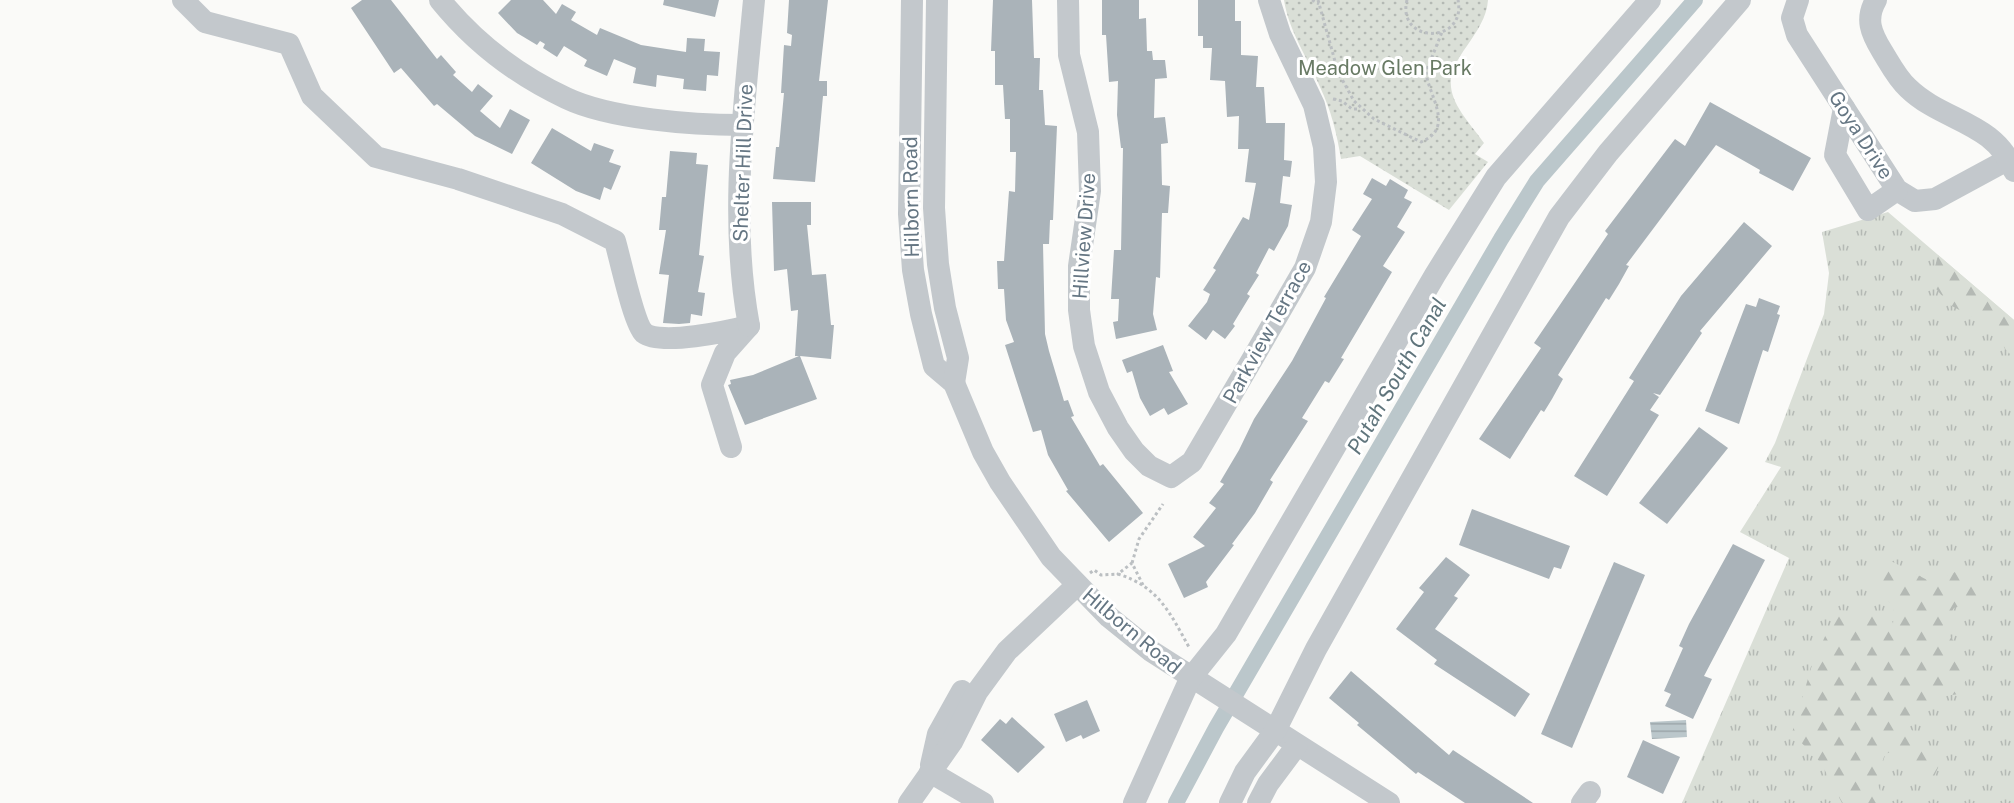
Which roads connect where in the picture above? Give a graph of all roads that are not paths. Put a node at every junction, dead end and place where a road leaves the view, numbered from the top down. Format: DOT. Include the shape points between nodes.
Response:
graph roads {
  1 [pos="183,0"];
  2 [pos="440,0"];
  3 [pos="754,0"];
  4 [pos="912,0"];
  5 [pos="936,0"];
  6 [pos="1068,0"];
  7 [pos="1269,0"];
  8 [pos="1650,0"];
  9 [pos="1740,0"];
  10 [pos="1798,0"];
  11 [pos="1876,0"];
  12 [pos="1844,108"];
  13 [pos="742,125"];
  14 [pos="2012,165"];
  15 [pos="1897,190"];
  16 [pos="749,326"];
  17 [pos="954,383"];
  18 [pos="731,447"];
  19 [pos="1171,477"];
  20 [pos="1077,585"];
  21 [pos="1007,651"];
  22 [pos="1195,682"];
  23 [pos="978,692"];
  24 [pos="949,714"];
  25 [pos="1270,728"];
  26 [pos="1297,745"];
  27 [pos="930,772"];
  28 [pos="909,803"];
  29 [pos="982,803"];
  30 [pos="1134,803"];
  31 [pos="1230,803"];
  32 [pos="1258,803"];
  33 [pos="1389,803"];
  1 -- 16 [label="street" via="205,22 288,40 312,96 376,157 562,214 615,241 638,324 647,335 656,338 714,334"];
  2 -- 13 [label="street" via="501,60 567,99 619,114"];
  3 -- 13 [label="street, Shelter Hill Drive"];
  4 -- 17 [label="street, Hilborn Road" via="909,214 913,270 934,366"];
  5 -- 17 [label="street, Hilborn Road" via="934,208 945,308 958,358"];
  6 -- 19 [label="street, Hillview Drive" via="1069,55 1088,132 1090,191 1079,266 1084,346 1099,392 1118,428 1149,466"];
  7 -- 19 [label="street, Parkview Terrace" via="1280,34 1314,105 1324,147 1326,182 1321,222 1305,268 1248,368 1192,462"];
  8 -- 22 [label="street" via="1496,177"];
  9 -- 25 [label="street" via="1608,153 1559,217"];
  10 -- 12 [label="street, Goya Drive" via="1792,18 1797,35"];
  11 -- 14 [label="street, Goya Drive" via="1869,22 1898,77 1922,99 1989,135"];
  12 -- 15 [label="street, Goya Drive"];
  12 -- 15 [label="street" via="1835,155 1868,210"];
  13 -- 16 [label="street, Shelter Hill Drive" via="737,219 742,292"];
  14 -- 15 [label="street, Goya Drive" via="1935,199 1915,201"];
  16 -- 18 [label="street" via="724,353 712,385"];
  17 -- 20 [label="street, Hilborn Road" via="1000,482 1037,539"];
  20 -- 21 [label="street"];
  20 -- 22 [label="street, Hilborn Road" via="1109,617"];
  21 -- 23 [label="street"];
  21 -- 24 [label="street" via="982,662"];
  22 -- 25 [label="street, Hilborn Road"];
  22 -- 30 [label="street"];
  23 -- 24 [label="street"];
  23 -- 27 [label="street" via="952,742"];
  24 -- 27 [label="street" via="938,734"];
  25 -- 26 [label="street, Hilborn Road"];
  25 -- 31 [label="street"];
  26 -- 32 [label="street"];
  26 -- 33 [label="street, Hilborn Road"];
  27 -- 28 [label="street"];
  27 -- 29 [label="street"];
}
